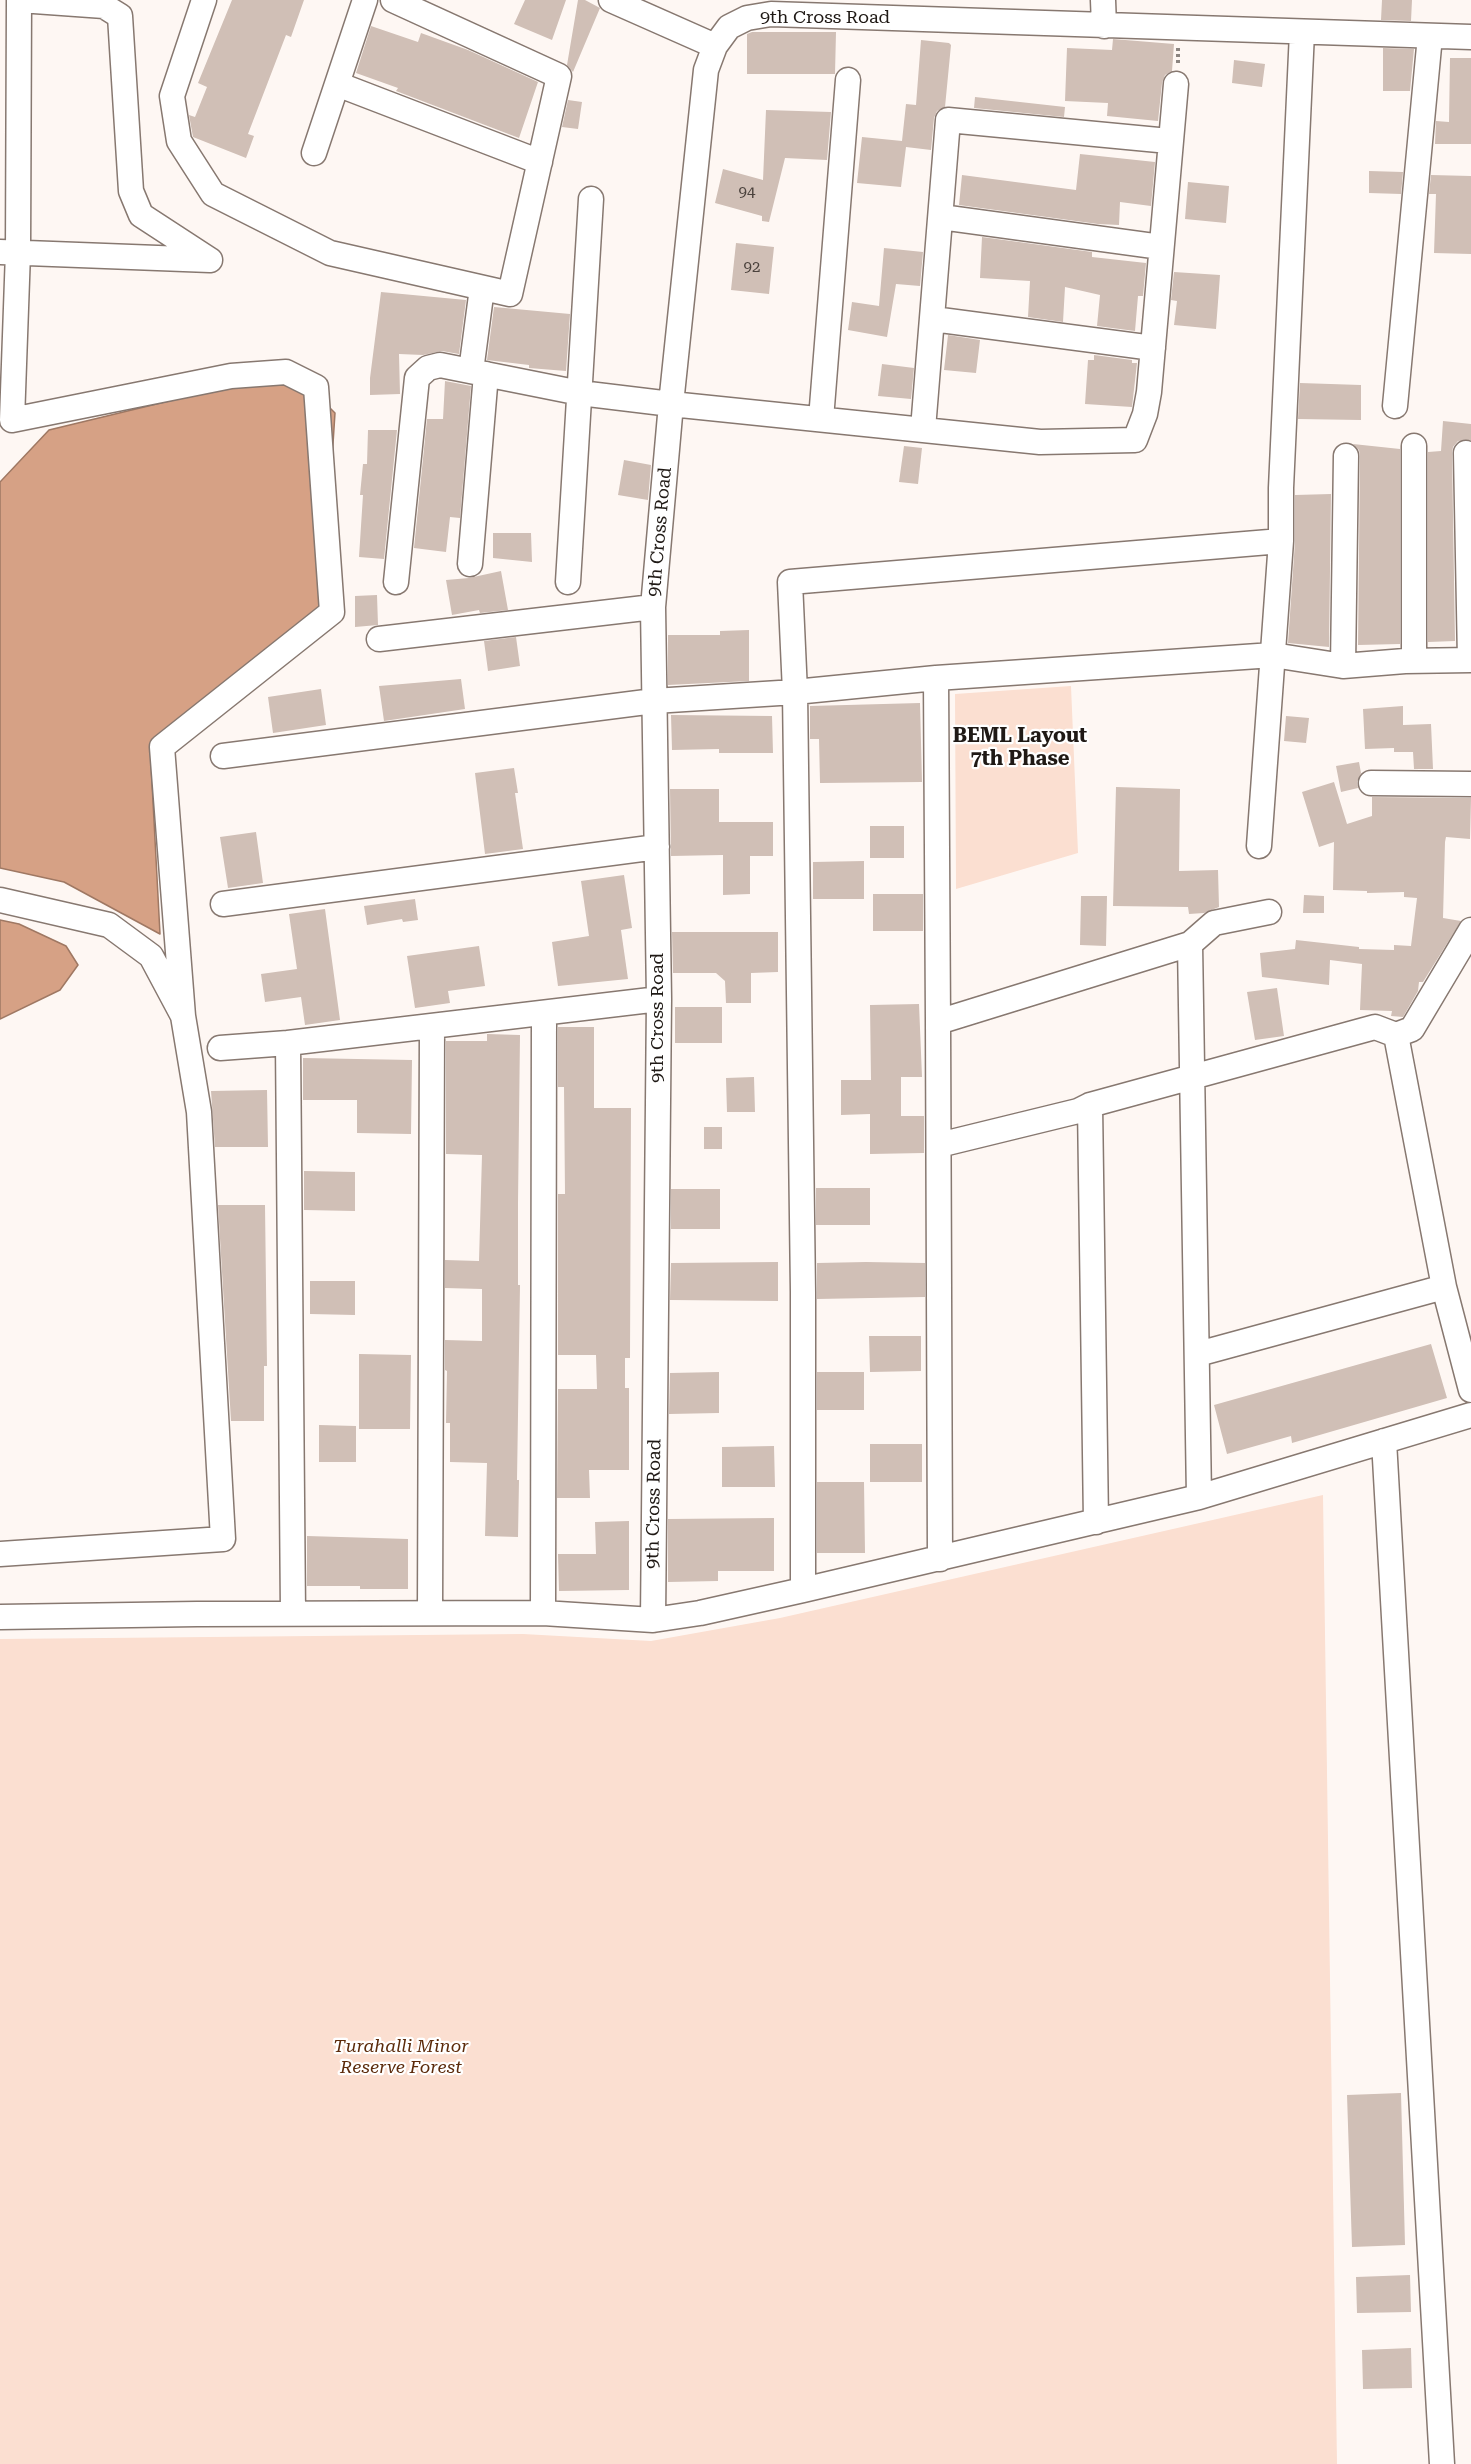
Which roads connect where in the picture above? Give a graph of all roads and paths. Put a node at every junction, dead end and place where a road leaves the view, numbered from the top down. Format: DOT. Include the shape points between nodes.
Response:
graph roads {
  1 [pos="19,0"];
  2 [pos="204,0"];
  3 [pos="365,0"];
  4 [pos="393,0"];
  5 [pos="1103,0"];
  6 [pos="623,2"];
  7 [pos="1104,26"];
  8 [pos="1178,28"];
  9 [pos="1302,32"];
  10 [pos="1430,36"];
  11 [pos="1471,37"];
  12 [pos="716,46"];
  13 [pos="848,80"];
  14 [pos="337,84"];
  15 [pos="1176,84"];
  16 [pos="1170,141"];
  17 [pos="314,153"];
  18 [pos="540,162"];
  19 [pos="591,199"];
  20 [pos="941,217"];
  21 [pos="1161,247"];
  22 [pos="9,252"];
  23 [pos="482,288"];
  24 [pos="933,319"];
  25 [pos="1153,348"];
  26 [pos="479,372"];
  27 [pos="580,393"];
  28 [pos="671,404"];
  29 [pos="1395,406"];
  30 [pos="821,419"];
  31 [pos="923,429"];
  32 [pos="1414,446"];
  33 [pos="1466,453"];
  34 [pos="1346,456"];
  35 [pos="1281,541"];
  36 [pos="470,564"];
  37 [pos="396,582"];
  38 [pos="568,582"];
  39 [pos="653,606"];
  40 [pos="379,639"];
  41 [pos="1273,655"];
  42 [pos="1471,660"];
  43 [pos="1414,661"];
  44 [pos="1343,666"];
  45 [pos="936,678"];
  46 [pos="795,692"];
  47 [pos="654,701"];
  48 [pos="223,756"];
  49 [pos="1371,783"];
  50 [pos="1471,784"];
  51 [pos="1259,846"];
  52 [pos="657,847"];
  53 [pos="0,900"];
  54 [pos="223,904"];
  55 [pos="1269,912"];
  56 [pos="1471,930"];
  57 [pos="1190,944"];
  58 [pos="658,999"];
  59 [pos="544,1013"];
  60 [pos="183,1016"];
  61 [pos="938,1022"];
  62 [pos="432,1027"];
  63 [pos="1396,1035"];
  64 [pos="288,1042"];
  65 [pos="220,1048"];
  66 [pos="1194,1078"];
  67 [pos="1090,1105"];
  68 [pos="939,1145"];
  69 [pos="1444,1287"];
  70 [pos="1197,1354"];
  71 [pos="1471,1390"];
  72 [pos="1471,1415"];
  73 [pos="1384,1441"];
  74 [pos="1199,1497"];
  75 [pos="1096,1522"];
  76 [pos="0,1554"];
  77 [pos="940,1558"];
  78 [pos="803,1590"];
  79 [pos="430,1612"];
  80 [pos="292,1613"];
  81 [pos="543,1613"];
  82 [pos="0,1617"];
  83 [pos="653,1620"];
  84 [pos="1442,2464"];
  1 -- 22 [label="street"];
  1 -- 22 [label="street" via="104,6 120,16 131,191 141,215 210,260"];
  2 -- 23 [label="street" via="172,96 179,141 213,194 330,253"];
  3 -- 14 [label="street"];
  4 -- 18 [label="street" via="559,76"];
  5 -- 7 [label="street"];
  6 -- 12 [label="street"];
  7 -- 8 [label="street, 9th Cross Road"];
  7 -- 12 [label="street, 9th Cross Road" via="771,14 747,18 729,27"];
  8 -- 9 [label="street, 9th Cross Road"];
  8 -- 15 [label="path"];
  9 -- 10 [label="street, 9th Cross Road"];
  9 -- 35 [label="street"];
  10 -- 11 [label="street, 9th Cross Road"];
  10 -- 29 [label="street"];
  12 -- 28 [label="street, 9th Cross Road" via="706,70"];
  13 -- 30 [label="street"];
  14 -- 17 [label="street"];
  14 -- 18 [label="street"];
  15 -- 16 [label="street"];
  16 -- 20 [label="street" via="948,120"];
  16 -- 21 [label="street"];
  18 -- 23 [label="street" via="510,294"];
  19 -- 27 [label="street"];
  20 -- 21 [label="street"];
  20 -- 24 [label="street"];
  21 -- 25 [label="street"];
  22 -- 60 [label="street" via="12,420 231,376 286,372 316,387 332,612 162,747"];
  23 -- 26 [label="street"];
  24 -- 25 [label="street"];
  24 -- 31 [label="street"];
  25 -- 31 [label="street" via="1145,414 1135,440 1040,442"];
  26 -- 27 [label="street"];
  26 -- 36 [label="street"];
  26 -- 37 [label="street" via="440,366 428,368 417,378"];
  27 -- 28 [label="street"];
  27 -- 38 [label="street"];
  28 -- 30 [label="street"];
  28 -- 39 [label="street, 9th Cross Road"];
  30 -- 31 [label="street"];
  32 -- 43 [label="street"];
  33 -- 42 [label="street"];
  34 -- 44 [label="street"];
  35 -- 41 [label="street"];
  35 -- 46 [label="street" via="790,582"];
  39 -- 40 [label="street"];
  39 -- 47 [label="street, 9th Cross Road"];
  41 -- 44 [label="street"];
  41 -- 45 [label="street"];
  41 -- 51 [label="street"];
  42 -- 43 [label="street"];
  43 -- 44 [label="street"];
  45 -- 46 [label="street"];
  45 -- 61 [label="street"];
  46 -- 47 [label="street"];
  46 -- 78 [label="street"];
  47 -- 48 [label="street"];
  47 -- 52 [label="street, 9th Cross Road"];
  49 -- 50 [label="street"];
  52 -- 54 [label="street"];
  52 -- 58 [label="street, 9th Cross Road"];
  53 -- 60 [label="street" via="109,925 151,956"];
  55 -- 57 [label="street" via="1214,923"];
  56 -- 63 [label="street" via="1412,1029"];
  57 -- 61 [label="street"];
  57 -- 66 [label="street"];
  58 -- 59 [label="street"];
  58 -- 83 [label="street, 9th Cross Road"];
  59 -- 62 [label="street"];
  59 -- 81 [label="street"];
  60 -- 76 [label="street" via="199,1112 223,1539"];
  61 -- 68 [label="street"];
  62 -- 64 [label="street"];
  62 -- 79 [label="street"];
  63 -- 66 [label="street" via="1375,1027"];
  63 -- 69 [label="street"];
  64 -- 65 [label="street"];
  64 -- 80 [label="street"];
  66 -- 67 [label="street"];
  66 -- 70 [label="street"];
  67 -- 68 [label="street"];
  67 -- 75 [label="street"];
  68 -- 77 [label="street"];
  69 -- 70 [label="street"];
  69 -- 71 [label="street"];
  70 -- 74 [label="street"];
  72 -- 73 [label="street"];
  73 -- 74 [label="street"];
  73 -- 84 [label="street"];
  74 -- 75 [label="street"];
  75 -- 77 [label="street"];
  77 -- 78 [label="street"];
  78 -- 83 [label="street"];
  79 -- 80 [label="street"];
  79 -- 81 [label="street"];
  80 -- 82 [label="street"];
  81 -- 83 [label="street"];
}
